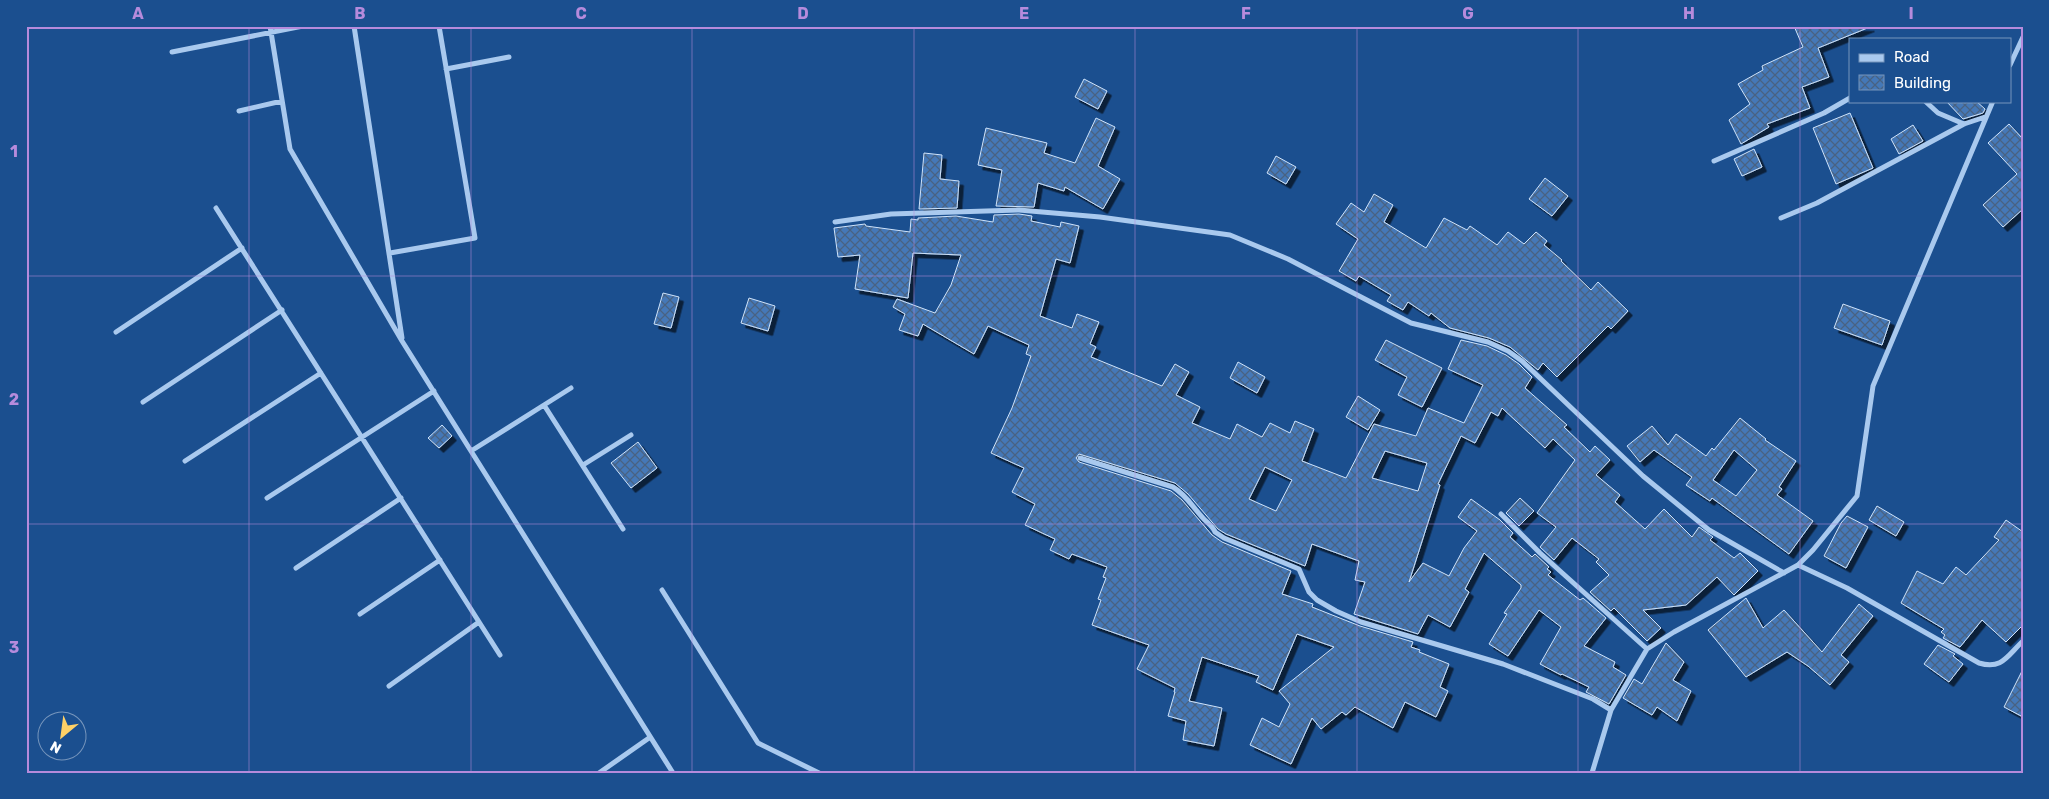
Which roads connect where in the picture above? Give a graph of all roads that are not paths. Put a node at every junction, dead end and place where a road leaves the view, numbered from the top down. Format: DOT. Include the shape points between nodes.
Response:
graph roads {
  1 [pos="270,26"];
  2 [pos="303,26"];
  3 [pos="354,26"];
  4 [pos="439,26"];
  5 [pos="271,33"];
  6 [pos="2023,37"];
  7 [pos="172,52"];
  8 [pos="509,57"];
  9 [pos="2012,61"];
  10 [pos="446,69"];
  11 [pos="1849,99"];
  12 [pos="282,101"];
  13 [pos="1926,102"];
  14 [pos="1992,102"];
  15 [pos="238,112"];
  16 [pos="1985,117"];
  17 [pos="1964,124"];
  18 [pos="1714,162"];
  19 [pos="216,208"];
  20 [pos="1781,218"];
  21 [pos="835,222"];
  22 [pos="242,248"];
  23 [pos="390,253"];
  24 [pos="282,310"];
  25 [pos="116,332"];
  26 [pos="402,341"];
  27 [pos="321,373"];
  28 [pos="571,388"];
  29 [pos="434,392"];
  30 [pos="143,402"];
  31 [pos="544,405"];
  32 [pos="631,435"];
  33 [pos="362,438"];
  34 [pos="471,451"];
  35 [pos="1080,458"];
  36 [pos="185,461"];
  37 [pos="582,465"];
  38 [pos="267,498"];
  39 [pos="401,498"];
  40 [pos="1501,514"];
  41 [pos="623,528"];
  42 [pos="440,560"];
  43 [pos="1798,565"];
  44 [pos="296,568"];
  45 [pos="1784,573"];
  46 [pos="662,590"];
  47 [pos="360,614"];
  48 [pos="479,622"];
  49 [pos="2023,641"];
  50 [pos="1647,650"];
  51 [pos="500,655"];
  52 [pos="389,686"];
  53 [pos="1611,710"];
  54 [pos="649,738"];
  55 [pos="599,773"];
  56 [pos="673,773"];
  57 [pos="818,773"];
  58 [pos="1592,773"];
  1 -- 5 [label="street"];
  2 -- 5 [label="street"];
  3 -- 23 [label="street"];
  4 -- 10 [label="street"];
  5 -- 7 [label="street"];
  5 -- 12 [label="street"];
  6 -- 9 [label="street"];
  8 -- 10 [label="street"];
  10 -- 23 [label="street" via="475,238"];
  11 -- 18 [label="street"];
  12 -- 15 [label="street"];
  12 -- 26 [label="street" via="290,149"];
  13 -- 17 [label="street" via="1938,112"];
  14 -- 16 [label="street"];
  16 -- 17 [label="street"];
  16 -- 43 [label="street" via="1872,386 1857,496"];
  17 -- 20 [label="street" via="1817,203"];
  19 -- 22 [label="street"];
  21 -- 45 [label="street" via="891,214 1019,210 1100,217 1230,235 1297,263 1411,323 1488,342 1508,351 1643,476 1709,530"];
  22 -- 24 [label="street"];
  22 -- 25 [label="street"];
  23 -- 26 [label="street"];
  24 -- 27 [label="street"];
  24 -- 30 [label="street"];
  26 -- 29 [label="street"];
  27 -- 33 [label="street"];
  27 -- 36 [label="street"];
  28 -- 31 [label="street"];
  29 -- 33 [label="street"];
  29 -- 34 [label="street"];
  31 -- 34 [label="street"];
  31 -- 37 [label="street"];
  32 -- 37 [label="street"];
  33 -- 38 [label="street"];
  33 -- 39 [label="street"];
  34 -- 54 [label="street"];
  35 -- 53 [label="street" via="1173,486 1224,538 1297,567 1309,592 1336,611 1361,622 1503,664 1593,699"];
  37 -- 41 [label="street"];
  39 -- 42 [label="street"];
  39 -- 44 [label="street"];
  40 -- 50 [label="street"];
  42 -- 47 [label="street"];
  42 -- 48 [label="street"];
  43 -- 45 [label="street"];
  43 -- 49 [label="street" via="1847,588 1979,663 1996,666"];
  45 -- 50 [label="street"];
  46 -- 57 [label="street" via="758,743"];
  48 -- 51 [label="street"];
  48 -- 52 [label="street"];
  50 -- 53 [label="street"];
  53 -- 58 [label="street"];
  54 -- 55 [label="street"];
  54 -- 56 [label="street"];
}
